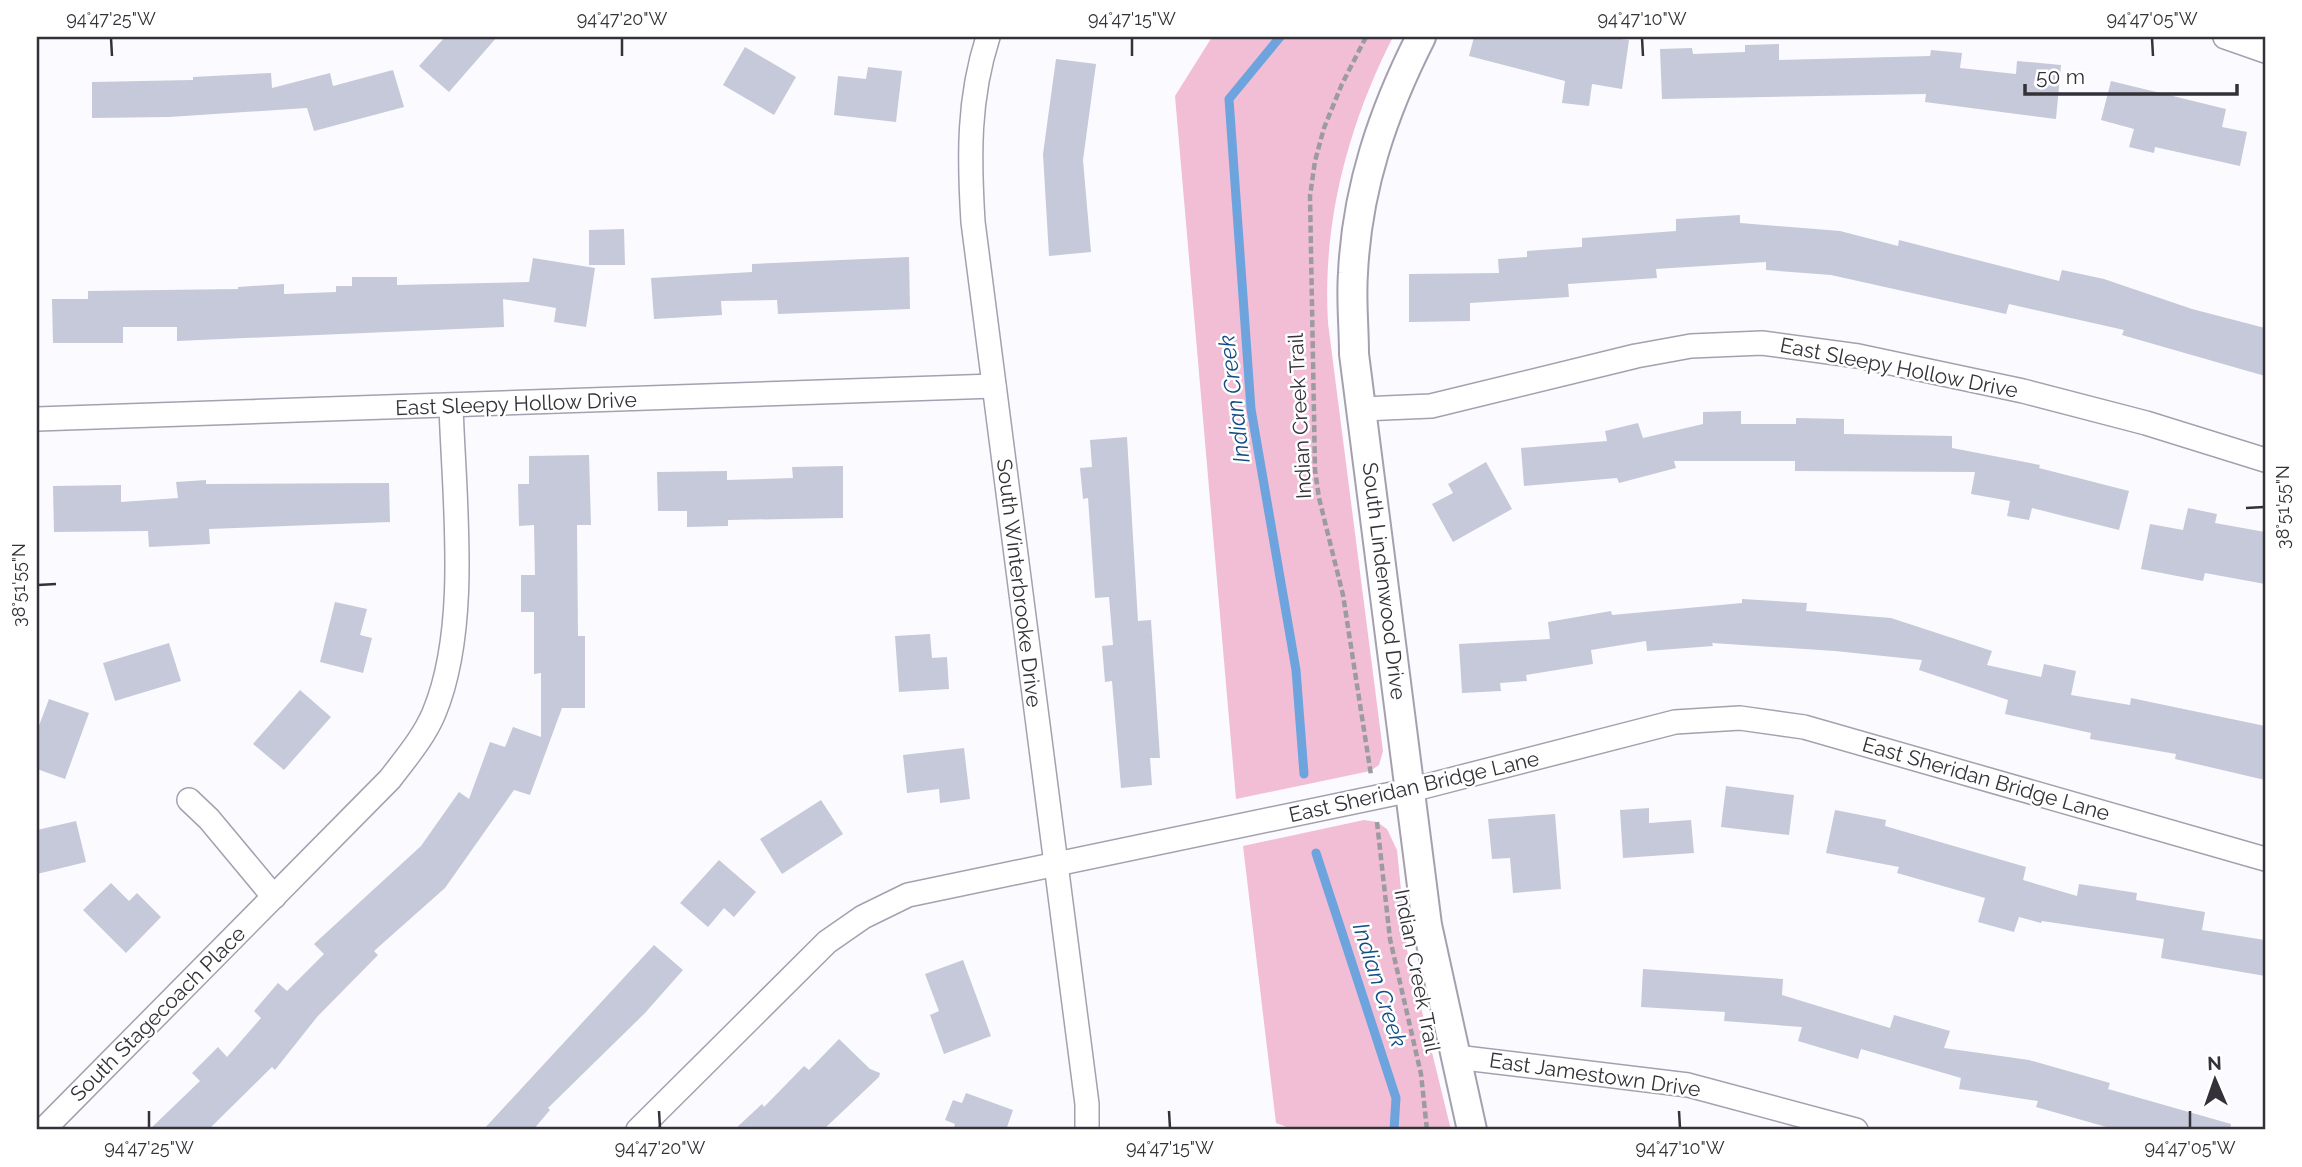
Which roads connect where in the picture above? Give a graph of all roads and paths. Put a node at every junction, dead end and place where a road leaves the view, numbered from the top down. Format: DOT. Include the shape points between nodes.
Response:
graph roads {
  1 [pos="988,37"];
  2 [pos="1366,37"];
  3 [pos="1420,37"];
  4 [pos="2225,37"];
  5 [pos="2265,51"];
  6 [pos="994,386"];
  7 [pos="451,406"];
  8 [pos="1362,409"];
  9 [pos="37,419"];
  10 [pos="2265,460"];
  11 [pos="1411,790"];
  12 [pos="1373,797"];
  13 [pos="189,800"];
  14 [pos="2265,859"];
  15 [pos="1056,866"];
  16 [pos="274,897"];
  17 [pos="1456,1057"];
  18 [pos="43,1130"];
  19 [pos="638,1130"];
  20 [pos="1087,1130"];
  21 [pos="1427,1130"];
  22 [pos="1472,1130"];
  23 [pos="1856,1130"];
  1 -- 6 [label="street, South Winterbrooke Drive" via="975,75 969,160"];
  2 -- 12 [label="path, Indian Creek Trail" via="1342,83 1314,161 1309,241 1315,470 1343,595"];
  3 -- 8 [label="street, South Lindenwood Drive" via="1388,108 1362,193 1352,276 1354,354"];
  4 -- 5 [label="street"];
  6 -- 7 [label="street, East Sleepy Hollow Drive"];
  6 -- 15 [label="street, South Winterbrooke Drive"];
  7 -- 9 [label="street, East Sleepy Hollow Drive"];
  7 -- 16 [label="street, South Stagecoach Place" via="455,634 438,702 415,747 390,779"];
  8 -- 10 [label="street, East Sleepy Hollow Drive" via="1431,406 1691,346 1762,343 1858,356 2023,391"];
  8 -- 11 [label="street, South Lindenwood Drive"];
  11 -- 12 [label="street, East Sheridan Bridge Lane"];
  11 -- 14 [label="street, East Sheridan Bridge Lane" via="1675,722 1740,718 1804,727"];
  11 -- 17 [label="street, South Lindenwood Drive" via="1430,946"];
  12 -- 15 [label="street, East Sheridan Bridge Lane"];
  12 -- 21 [label="path, Indian Creek Trail" via="1390,939 1421,1074"];
  13 -- 16 [label="street"];
  15 -- 19 [label="street, East Sheridan Bridge Lane" via="908,895 863,917 827,943"];
  15 -- 20 [label="street, South Winterbrooke Drive"];
  16 -- 18 [label="street, South Stagecoach Place"];
  17 -- 22 [label="street, South Lindenwood Drive"];
  17 -- 23 [label="street, East Jamestown Drive" via="1688,1085"];
}
